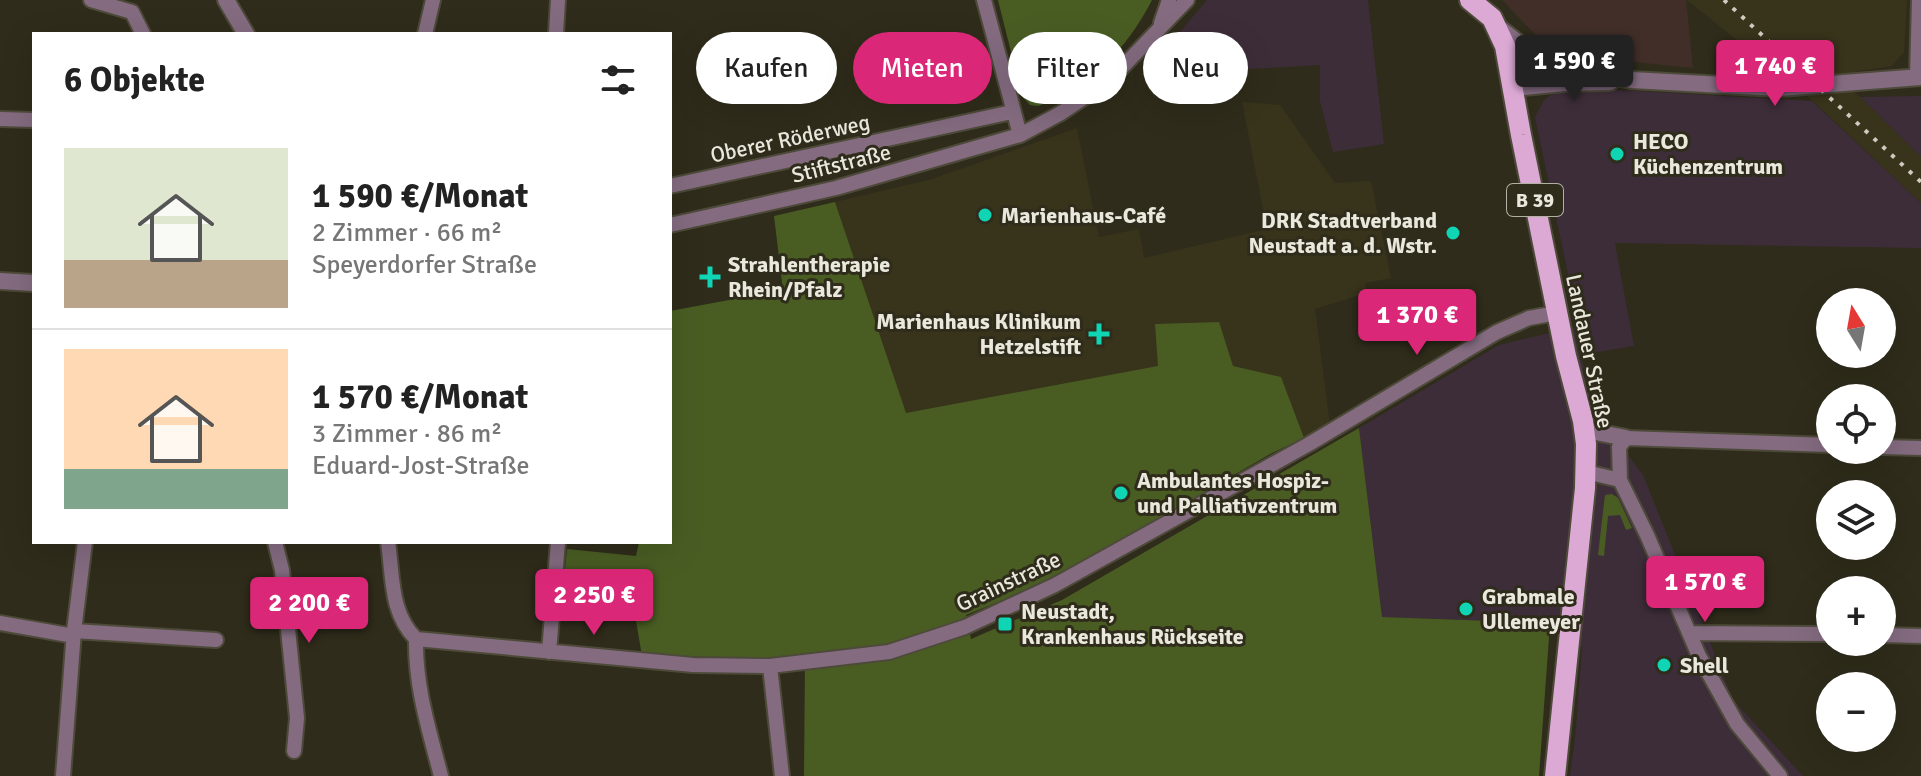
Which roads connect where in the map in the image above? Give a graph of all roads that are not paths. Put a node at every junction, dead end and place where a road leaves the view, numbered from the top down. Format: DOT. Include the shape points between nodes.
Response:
graph roads {
  1 [pos="91,0"];
  2 [pos="226,0"];
  3 [pos="433,0"];
  4 [pos="558,0"];
  5 [pos="984,0"];
  6 [pos="1169,0"];
  7 [pos="1187,0"];
  8 [pos="1470,0"];
  9 [pos="1919,0"];
  10 [pos="1159,27"];
  11 [pos="1498,27"];
  12 [pos="142,32"];
  13 [pos="245,32"];
  14 [pos="425,32"];
  15 [pos="556,32"];
  16 [pos="1919,77"];
  17 [pos="1631,80"];
  18 [pos="1512,88"];
  19 [pos="1012,112"];
  20 [pos="0,119"];
  21 [pos="32,120"];
  22 [pos="1020,135"];
  23 [pos="672,186"];
  24 [pos="672,225"];
  25 [pos="0,281"];
  26 [pos="32,283"];
  27 [pos="1557,313"];
  28 [pos="1585,437"];
  29 [pos="1626,438"];
  30 [pos="1816,445"];
  31 [pos="1896,447"];
  32 [pos="1921,448"];
  33 [pos="1586,472"];
  34 [pos="1620,480"];
  35 [pos="85,544"];
  36 [pos="276,544"];
  37 [pos="388,544"];
  38 [pos="558,544"];
  39 [pos="0,623"];
  40 [pos="1689,633"];
  41 [pos="74,634"];
  42 [pos="1816,634"];
  43 [pos="1896,635"];
  44 [pos="1921,636"];
  45 [pos="416,639"];
  46 [pos="216,640"];
  47 [pos="549,652"];
  48 [pos="770,666"];
  49 [pos="294,751"];
  50 [pos="63,776"];
  51 [pos="441,776"];
  52 [pos="782,776"];
  53 [pos="1555,776"];
  54 [pos="1780,776"];
  1 -- 12 [label="street" via="132,12"];
  2 -- 13 [label="street"];
  3 -- 14 [label="street"];
  4 -- 15 [label="street"];
  5 -- 19 [label="street"];
  6 -- 10 [label="street, Stiftstraße"];
  7 -- 10 [label="street, Stiftstraße"];
  8 -- 11 [label="main road"];
  9 -- 16 [label="street"];
  10 -- 22 [label="street, Stiftstraße" via="1090,96"];
  11 -- 17 [label="street" via="1561,67"];
  11 -- 18 [label="main road, Landauer Straße / B 39"];
  16 -- 17 [label="street" via="1779,88"];
  17 -- 18 [label="street"];
  18 -- 27 [label="main road, Landauer Straße / B 39"];
  19 -- 22 [label="street"];
  19 -- 23 [label="street, Oberer Röderweg"];
  20 -- 21 [label="street"];
  22 -- 24 [label="street, Stiftstraße" via="836,188"];
  25 -- 26 [label="street"];
  27 -- 28 [label="main road, Landauer Straße / B 39"];
  27 -- 48 [label="street, Grainstraße" via="1497,332 1055,585 965,627 889,652"];
  28 -- 29 [label="street"];
  28 -- 33 [label="main road, Landauer Straße / B 39"];
  29 -- 30 [label="street"];
  29 -- 34 [label="street" via="1619,447"];
  31 -- 32 [label="street"];
  33 -- 34 [label="street"];
  33 -- 53 [label="main road, Landauer Straße / B 39"];
  34 -- 40 [label="street"];
  35 -- 41 [label="street"];
  36 -- 49 [label="street" via="297,718"];
  37 -- 45 [label="street" via="397,613"];
  38 -- 47 [label="street"];
  39 -- 41 [label="street"];
  40 -- 42 [label="street"];
  40 -- 54 [label="street" via="1737,724"];
  41 -- 46 [label="street"];
  41 -- 50 [label="street"];
  43 -- 44 [label="street"];
  45 -- 47 [label="street, Grainstraße"];
  45 -- 51 [label="street" via="420,697"];
  47 -- 48 [label="street, Grainstraße"];
  48 -- 52 [label="street"];
}
